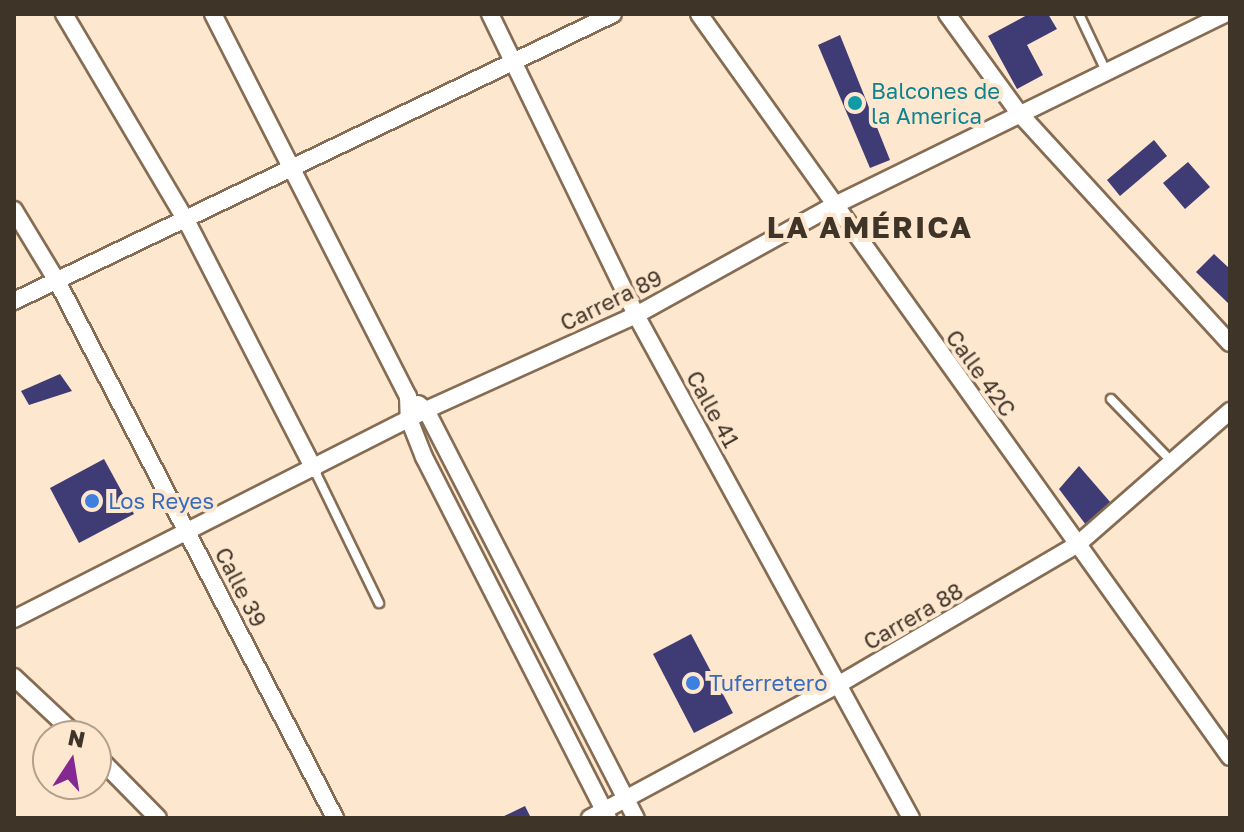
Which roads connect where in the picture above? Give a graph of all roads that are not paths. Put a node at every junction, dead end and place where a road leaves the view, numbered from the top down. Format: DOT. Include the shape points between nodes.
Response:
graph roads {
  1 [pos="64,14"];
  2 [pos="213,14"];
  3 [pos="490,14"];
  4 [pos="613,14"];
  5 [pos="699,14"];
  6 [pos="947,14"];
  7 [pos="1079,14"];
  8 [pos="1225,14"];
  9 [pos="514,61"];
  10 [pos="1105,69"];
  11 [pos="1019,113"];
  12 [pos="292,169"];
  13 [pos="833,206"];
  14 [pos="14,210"];
  15 [pos="186,220"];
  16 [pos="57,281"];
  17 [pos="14,301"];
  18 [pos="636,315"];
  19 [pos="1230,343"];
  20 [pos="408,396"];
  21 [pos="1111,399"];
  22 [pos="426,410"];
  23 [pos="1230,411"];
  24 [pos="409,419"];
  25 [pos="1172,462"];
  26 [pos="314,469"];
  27 [pos="188,531"];
  28 [pos="1078,544"];
  29 [pos="379,603"];
  30 [pos="14,619"];
  31 [pos="14,677"];
  32 [pos="841,683"];
  33 [pos="60,720"];
  34 [pos="1230,757"];
  35 [pos="112,771"];
  36 [pos="626,799"];
  37 [pos="601,815"];
  38 [pos="158,818"];
  39 [pos="335,818"];
  40 [pos="636,818"];
  41 [pos="911,818"];
  1 -- 15 [label="street"];
  2 -- 12 [label="street"];
  3 -- 9 [label="street, Calle 41"];
  4 -- 9 [label="street"];
  5 -- 13 [label="street, Calle 42C"];
  6 -- 11 [label="street"];
  7 -- 10 [label="lane"];
  8 -- 10 [label="street, Carrera 89"];
  9 -- 12 [label="street"];
  9 -- 18 [label="street, Calle 41"];
  10 -- 11 [label="street, Carrera 89"];
  11 -- 13 [label="street, Carrera 89"];
  11 -- 19 [label="street"];
  12 -- 15 [label="street"];
  12 -- 20 [label="street"];
  13 -- 18 [label="street, Carrera 89"];
  13 -- 28 [label="street, Calle 42C"];
  14 -- 16 [label="street, Calle 39"];
  15 -- 16 [label="street"];
  15 -- 26 [label="street"];
  16 -- 17 [label="street"];
  16 -- 27 [label="street, Calle 39"];
  18 -- 22 [label="street, Carrera 89"];
  18 -- 32 [label="street, Calle 41"];
  20 -- 22 [label="street"];
  20 -- 24 [label="street"];
  21 -- 25 [label="lane"];
  22 -- 24 [label="street, Carrera 89"];
  22 -- 36 [label="street"];
  23 -- 25 [label="street, Carrera 88"];
  24 -- 26 [label="street, Carrera 89"];
  24 -- 37 [label="street"];
  25 -- 28 [label="street, Carrera 88"];
  26 -- 27 [label="street, Carrera 89"];
  26 -- 29 [label="lane"];
  27 -- 30 [label="street, Carrera 89"];
  27 -- 39 [label="street, Calle 39"];
  28 -- 32 [label="street, Carrera 88"];
  28 -- 34 [label="street, Calle 42C"];
  31 -- 33 [label="street"];
  32 -- 36 [label="street, Carrera 88"];
  32 -- 41 [label="street, Calle 41"];
  35 -- 38 [label="street"];
  36 -- 37 [label="street, Carrera 88"];
  36 -- 40 [label="street"];
}
